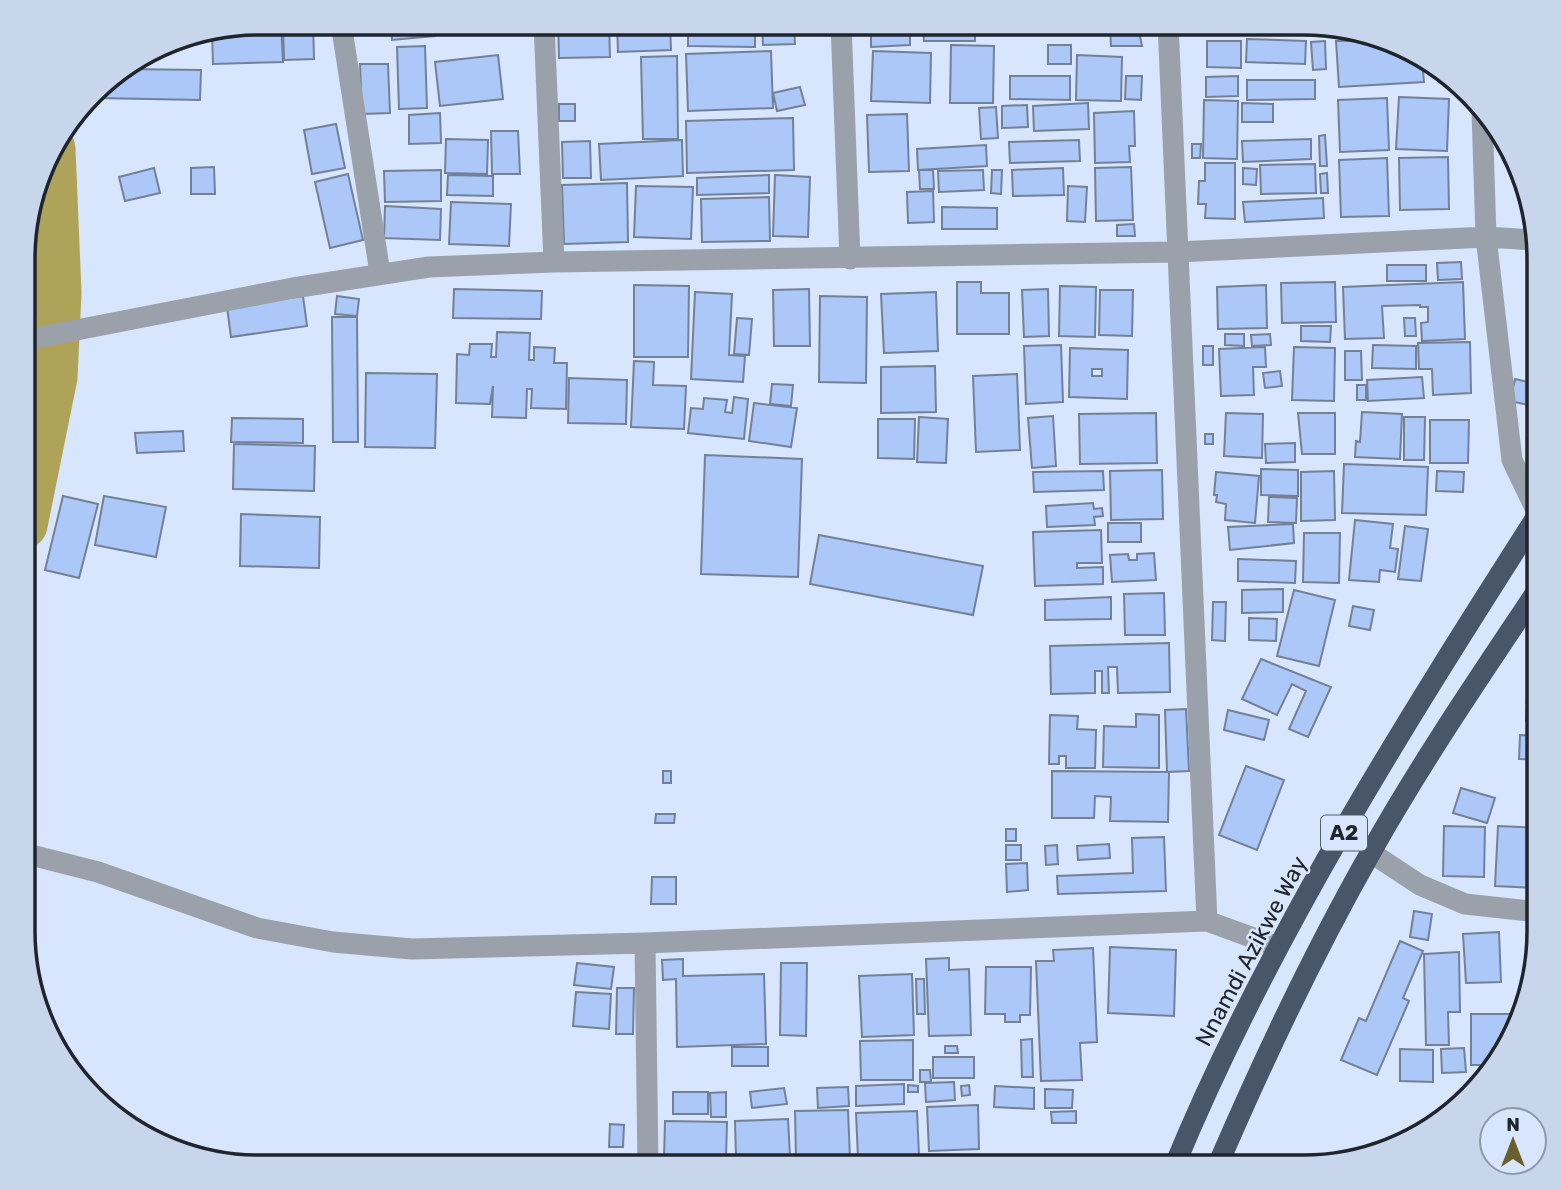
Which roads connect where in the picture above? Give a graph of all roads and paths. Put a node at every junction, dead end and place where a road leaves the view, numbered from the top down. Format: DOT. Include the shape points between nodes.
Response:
graph roads {
  1 [pos="343,35"];
  2 [pos="545,35"];
  3 [pos="841,35"];
  4 [pos="1168,35"];
  5 [pos="1482,125"];
  6 [pos="1486,237"];
  7 [pos="1526,239"];
  8 [pos="1177,251"];
  9 [pos="850,259"];
  10 [pos="554,262"];
  11 [pos="380,273"];
  12 [pos="35,339"];
  13 [pos="1527,487"];
  14 [pos="1527,533"];
  15 [pos="1527,606"];
  16 [pos="1370,852"];
  17 [pos="35,856"];
  18 [pos="1527,911"];
  19 [pos="1207,921"];
  20 [pos="645,943"];
  21 [pos="1278,947"];
  22 [pos="648,1155"];
  23 [pos="1180,1155"];
  24 [pos="1223,1155"];
  1 -- 11 [label="street"];
  2 -- 10 [label="street"];
  3 -- 9 [label="street"];
  4 -- 8 [label="street"];
  5 -- 6 [label="street"];
  6 -- 7 [label="street"];
  6 -- 8 [label="street"];
  6 -- 13 [label="street" via="1512,460"];
  8 -- 9 [label="street"];
  8 -- 19 [label="street"];
  9 -- 10 [label="street"];
  10 -- 11 [label="street"];
  11 -- 12 [label="street"];
  14 -- 21 [label="highway, Nnamdi Azikwe Way / A2" via="1401,734"];
  15 -- 16 [label="highway, A2"];
  16 -- 18 [label="street" via="1420,886 1465,904"];
  16 -- 24 [label="highway, A2" via="1313,960"];
  17 -- 20 [label="street" via="98,872 257,928 333,942 412,949"];
  19 -- 20 [label="street"];
  19 -- 21 [label="street"];
  20 -- 22 [label="street"];
  21 -- 23 [label="highway, Nnamdi Azikwe Way / A2"];
}
